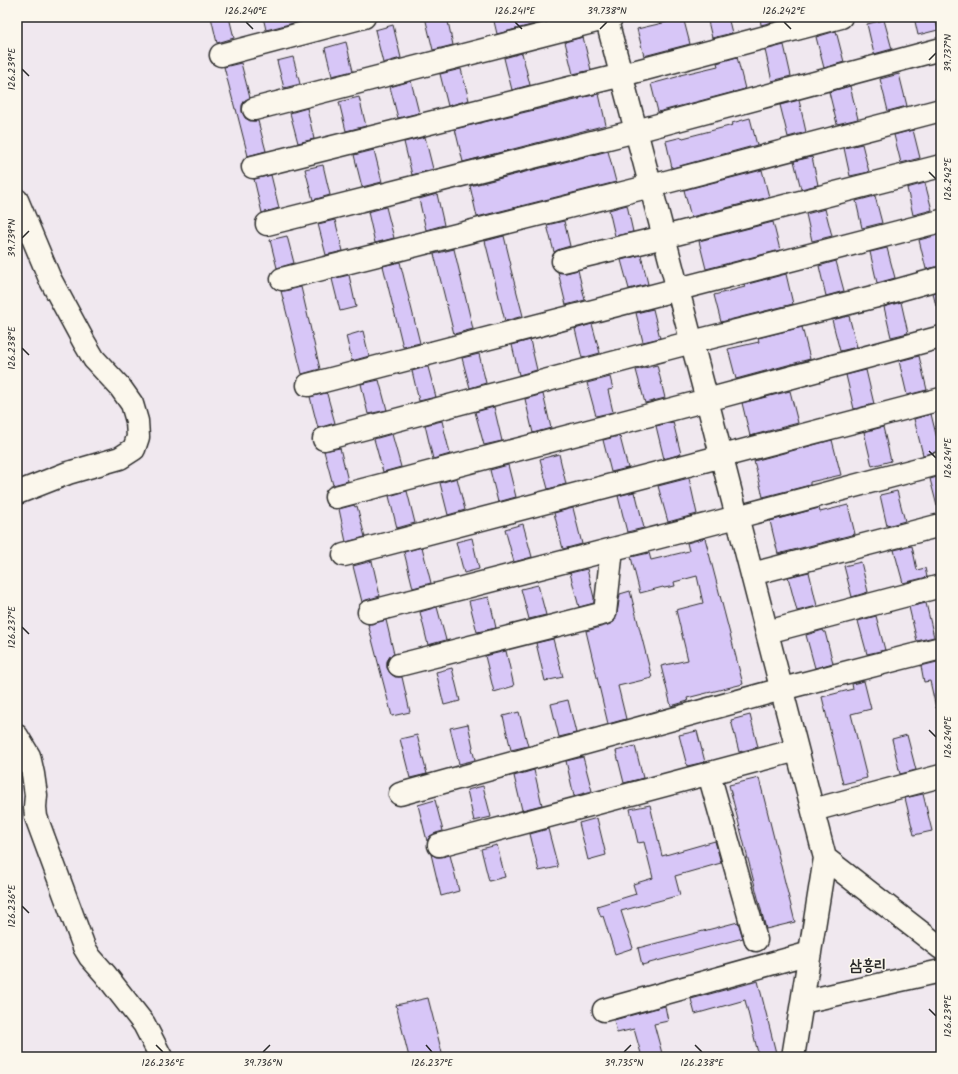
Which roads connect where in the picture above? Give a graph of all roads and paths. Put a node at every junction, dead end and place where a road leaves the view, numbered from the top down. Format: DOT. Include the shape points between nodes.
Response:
graph roads {
  1 [pos="364,17"];
  2 [pos="608,17"];
  3 [pos="841,17"];
  4 [pos="941,49"];
  5 [pos="221,55"];
  6 [pos="622,75"];
  7 [pos="254,109"];
  8 [pos="941,110"];
  9 [pos="636,131"];
  10 [pos="941,166"];
  11 [pos="253,167"];
  12 [pos="651,186"];
  13 [pos="17,200"];
  14 [pos="941,221"];
  15 [pos="267,224"];
  16 [pos="664,237"];
  17 [pos="563,261"];
  18 [pos="941,278"];
  19 [pos="282,279"];
  20 [pos="678,289"];
  21 [pos="941,337"];
  22 [pos="692,342"];
  23 [pos="308,385"];
  24 [pos="941,399"];
  25 [pos="707,400"];
  26 [pos="324,439"];
  27 [pos="722,457"];
  28 [pos="941,463"];
  29 [pos="17,493"];
  30 [pos="336,497"];
  31 [pos="738,517"];
  32 [pos="941,525"];
  33 [pos="612,549"];
  34 [pos="344,556"];
  35 [pos="752,574"];
  36 [pos="941,586"];
  37 [pos="369,612"];
  38 [pos="767,632"];
  39 [pos="941,648"];
  40 [pos="399,665"];
  41 [pos="782,689"];
  42 [pos="17,736"];
  43 [pos="797,750"];
  44 [pos="709,774"];
  45 [pos="941,776"];
  46 [pos="400,794"];
  47 [pos="813,810"];
  48 [pos="440,845"];
  49 [pos="825,858"];
  50 [pos="756,940"];
  51 [pos="941,948"];
  52 [pos="810,953"];
  53 [pos="941,971"];
  54 [pos="802,1002"];
  55 [pos="604,1010"];
  56 [pos="161,1057"];
  57 [pos="793,1057"];
  1 -- 5 [label="street"];
  2 -- 6 [label="street"];
  2 -- 7 [label="street"];
  3 -- 6 [label="street"];
  4 -- 9 [label="street"];
  6 -- 9 [label="street"];
  6 -- 11 [label="street"];
  8 -- 12 [label="street"];
  9 -- 12 [label="street"];
  9 -- 15 [label="street"];
  10 -- 16 [label="street"];
  12 -- 16 [label="street"];
  12 -- 19 [label="street"];
  13 -- 29 [label="street" via="50,279 84,342 94,359 132,404 138,437 134,449 120,458 68,473"];
  14 -- 20 [label="street"];
  16 -- 17 [label="street"];
  16 -- 20 [label="street"];
  18 -- 22 [label="street"];
  20 -- 22 [label="street"];
  20 -- 23 [label="street"];
  21 -- 25 [label="street"];
  22 -- 25 [label="street"];
  22 -- 26 [label="street"];
  24 -- 27 [label="street"];
  25 -- 27 [label="street"];
  25 -- 30 [label="street"];
  27 -- 31 [label="street"];
  27 -- 34 [label="street"];
  28 -- 31 [label="street"];
  31 -- 33 [label="street"];
  31 -- 35 [label="street"];
  32 -- 35 [label="street"];
  33 -- 37 [label="street"];
  33 -- 40 [label="street" via="605,613"];
  35 -- 38 [label="street"];
  36 -- 38 [label="street"];
  38 -- 41 [label="street"];
  39 -- 41 [label="street"];
  41 -- 43 [label="street"];
  41 -- 46 [label="street"];
  42 -- 56 [label="street" via="30,756 36,795 36,817 84,947 144,1024"];
  43 -- 44 [label="street"];
  43 -- 47 [label="street"];
  44 -- 48 [label="street"];
  44 -- 50 [label="street"];
  45 -- 47 [label="street"];
  47 -- 49 [label="street"];
  49 -- 51 [label="street"];
  49 -- 52 [label="street"];
  52 -- 54 [label="street"];
  52 -- 55 [label="street"];
  53 -- 54 [label="street"];
  54 -- 57 [label="street"];
}
